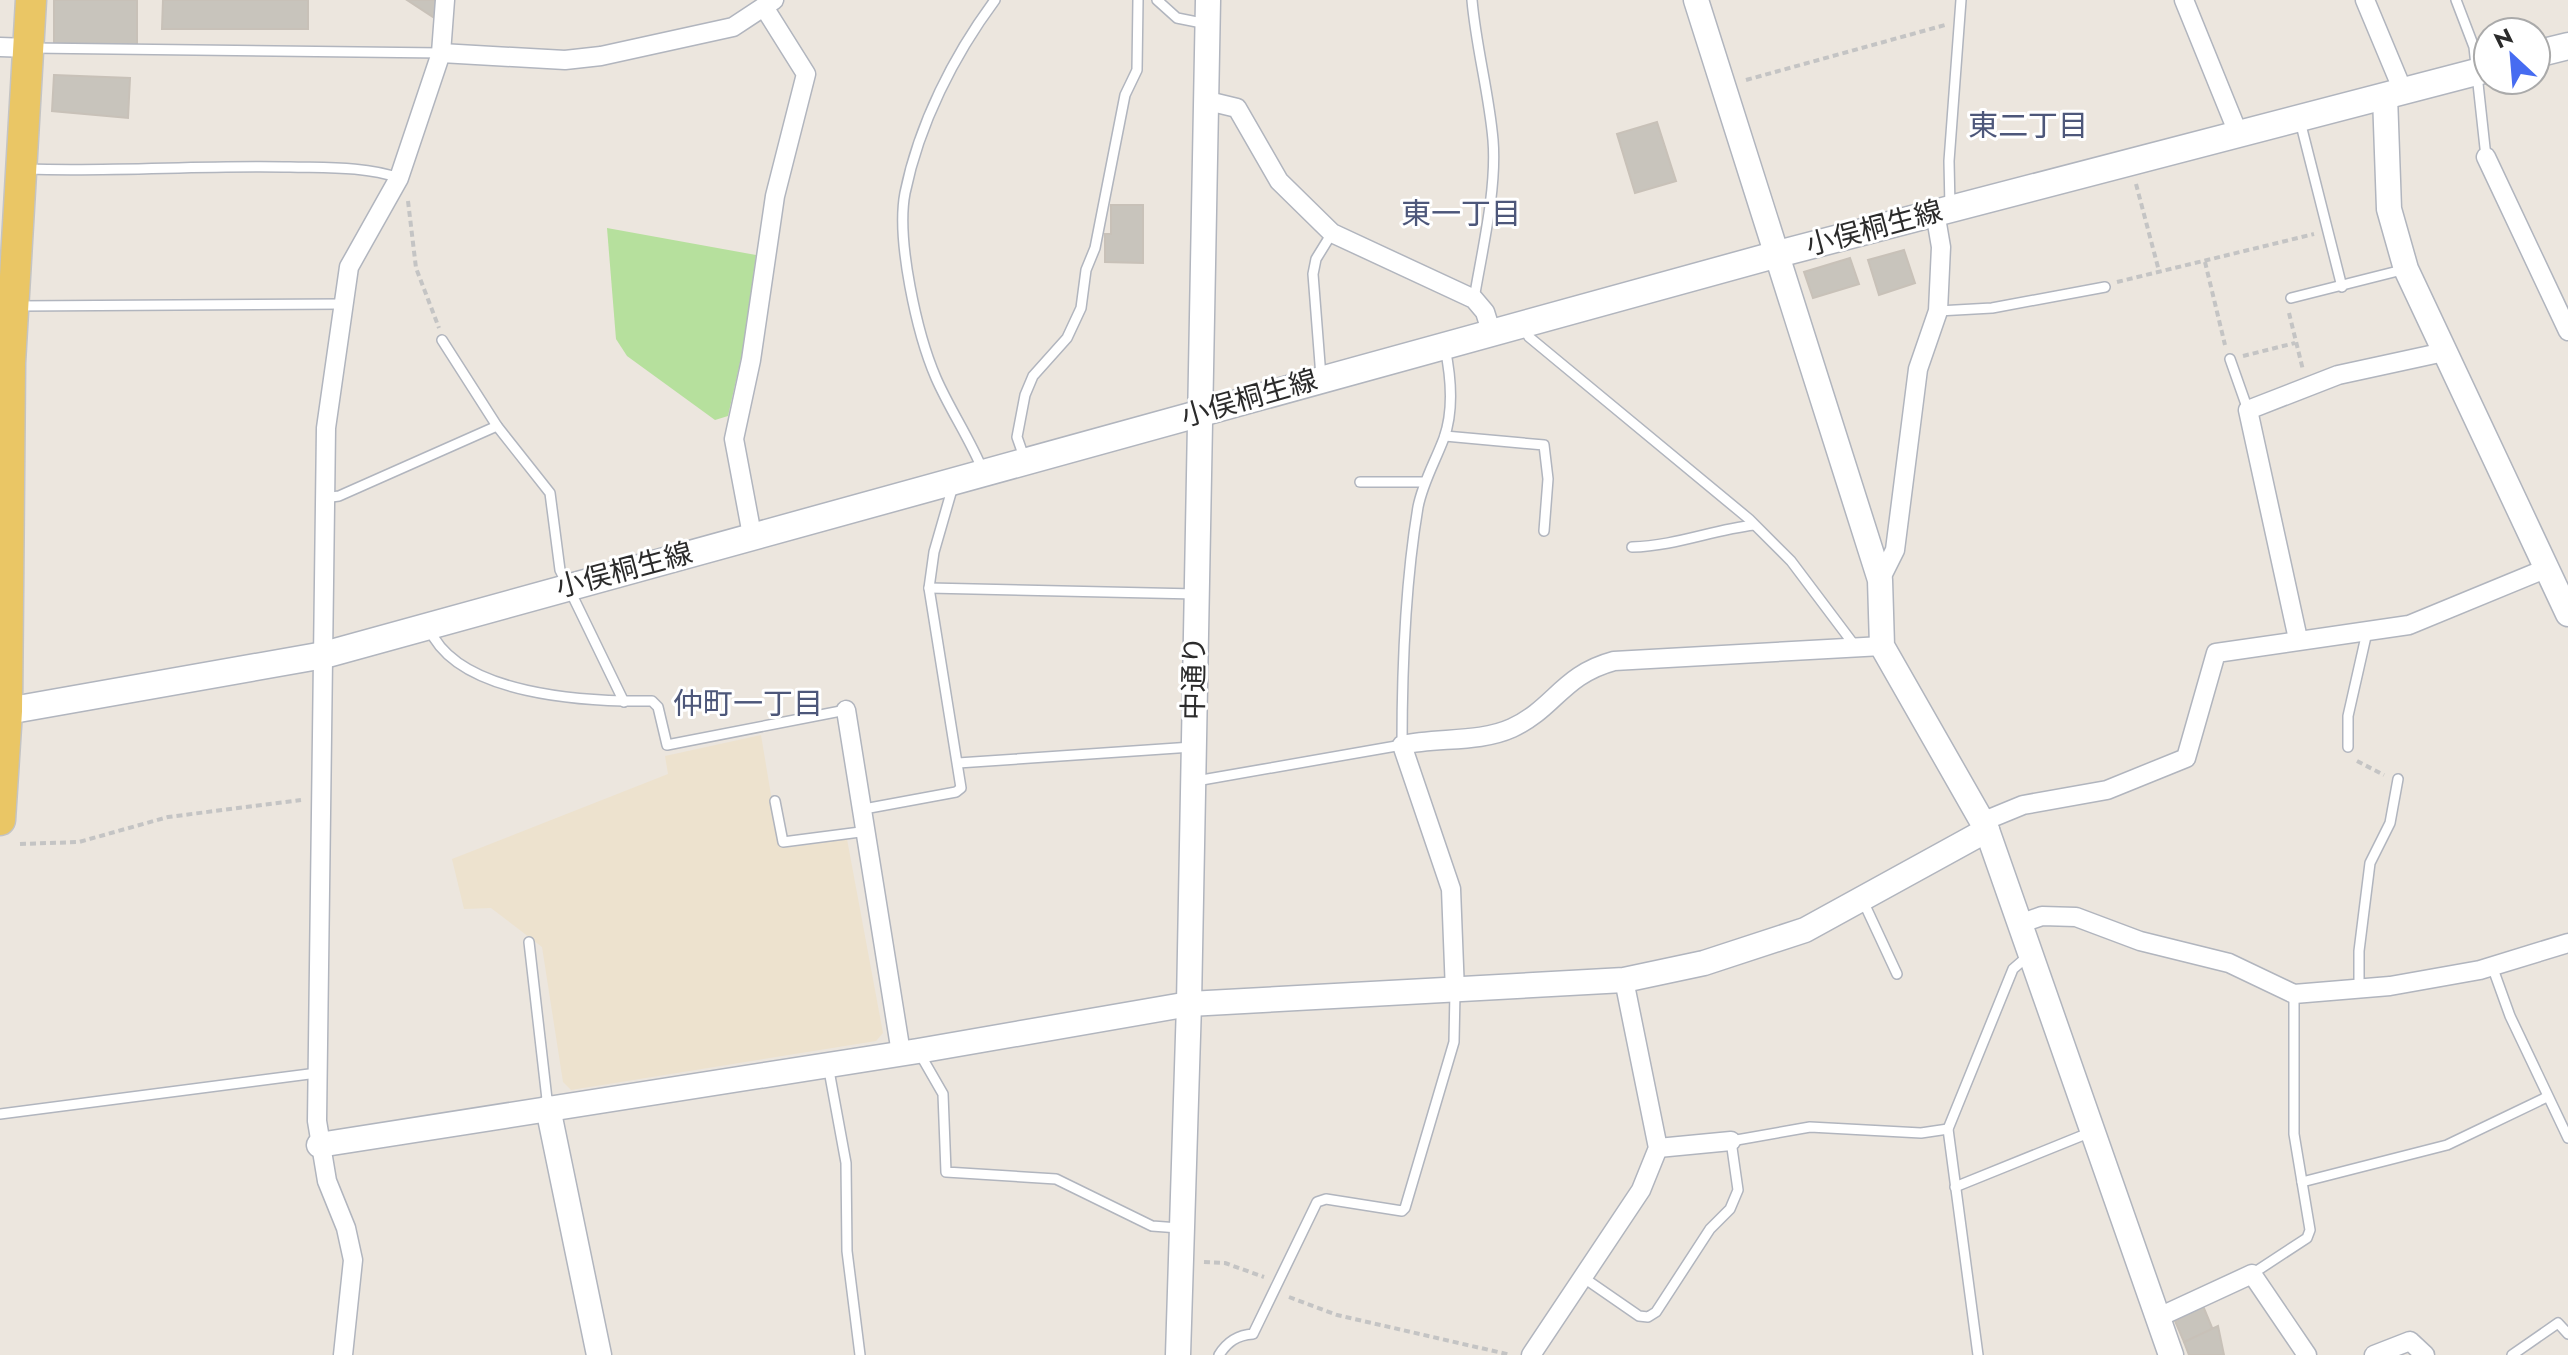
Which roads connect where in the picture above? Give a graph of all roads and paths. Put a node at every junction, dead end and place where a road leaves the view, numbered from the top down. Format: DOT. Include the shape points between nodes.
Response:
graph roads {
  1 [pos="31,0"];
  2 [pos="445,0"];
  3 [pos="995,0"];
  4 [pos="1138,0"];
  5 [pos="1157,0"];
  6 [pos="1472,0"];
  7 [pos="1696,0"];
  8 [pos="1961,0"];
  9 [pos="2184,0"];
  10 [pos="2365,0"];
  11 [pos="2456,0"];
  12 [pos="769,4"];
  13 [pos="1208,12"];
  14 [pos="1957,22"];
  15 [pos="2472,42"];
  16 [pos="14,47"];
  17 [pos="441,53"];
  18 [pos="2472,73"];
  19 [pos="1724,86"];
  20 [pos="2394,94"];
  21 [pos="2484,96"];
  22 [pos="1208,101"];
  23 [pos="2300,118"];
  24 [pos="2238,133"];
  25 [pos="2486,157"];
  26 [pos="23,168"];
  27 [pos="2134,174"];
  28 [pos="403,185"];
  29 [pos="1942,210"];
  30 [pos="2328,231"];
  31 [pos="1332,233"];
  32 [pos="1778,254"];
  33 [pos="2205,262"];
  34 [pos="2406,269"];
  35 [pos="2159,271"];
  36 [pos="2105,287"];
  37 [pos="2342,287"];
  38 [pos="2291,298"];
  39 [pos="1474,299"];
  40 [pos="344,304"];
  41 [pos="14,306"];
  42 [pos="1938,311"];
  43 [pos="1521,323"];
  44 [pos="1491,331"];
  45 [pos="2568,331"];
  46 [pos="442,340"];
  47 [pos="2295,343"];
  48 [pos="1444,344"];
  49 [pos="2444,352"];
  50 [pos="2230,359"];
  51 [pos="5,362"];
  52 [pos="1321,378"];
  53 [pos="2307,386"];
  54 [pos="2248,410"];
  55 [pos="1200,412"];
  56 [pos="497,426"];
  57 [pos="1445,436"];
  58 [pos="1025,460"];
  59 [pos="983,471"];
  60 [pos="953,480"];
  61 [pos="1360,482"];
  62 [pos="1424,482"];
  63 [pos="324,498"];
  64 [pos="1754,525"];
  65 [pos="1544,531"];
  66 [pos="752,535"];
  67 [pos="1632,547"];
  68 [pos="2545,569"];
  69 [pos="1880,580"];
  70 [pos="567,586"];
  71 [pos="929,588"];
  72 [pos="1196,594"];
  73 [pos="2567,611"];
  74 [pos="428,625"];
  75 [pos="2367,632"];
  76 [pos="2298,639"];
  77 [pos="1855,646"];
  78 [pos="1882,646"];
  79 [pos="324,655"];
  80 [pos="624,702"];
  81 [pos="846,710"];
  82 [pos="4,711"];
  83 [pos="1402,745"];
  84 [pos="1192,747"];
  85 [pos="2348,747"];
  86 [pos="958,763"];
  87 [pos="2398,779"];
  88 [pos="1192,782"];
  89 [pos="322,798"];
  90 [pos="775,801"];
  91 [pos="864,809"];
  92 [pos="0,820"];
  93 [pos="1986,825"];
  94 [pos="868,831"];
  95 [pos="20,844"];
  96 [pos="1861,899"];
  97 [pos="2022,923"];
  98 [pos="529,942"];
  99 [pos="2568,943"];
  100 [pos="2032,954"];
  101 [pos="2492,966"];
  102 [pos="1897,974"];
  103 [pos="1624,980"];
  104 [pos="2359,988"];
  105 [pos="1455,992"];
  106 [pos="2294,994"];
  107 [pos="1189,1004"];
  108 [pos="910,1052"];
  109 [pos="828,1064"];
  110 [pos="317,1073"];
  111 [pos="2547,1097"];
  112 [pos="548,1108"];
  113 [pos="0,1114"];
  114 [pos="1948,1129"];
  115 [pos="2094,1131"];
  116 [pos="2568,1138"];
  117 [pos="1731,1141"];
  118 [pos="319,1145"];
  119 [pos="1658,1148"];
  120 [pos="2302,1182"];
  121 [pos="1955,1187"];
  122 [pos="1182,1228"];
  123 [pos="1180,1262"];
  124 [pos="2252,1274"];
  125 [pos="1584,1278"];
  126 [pos="1277,1286"];
  127 [pos="2159,1317"];
  128 [pos="2568,1334"];
  129 [pos="343,1355"];
  130 [pos="599,1355"];
  131 [pos="860,1355"];
  132 [pos="1178,1355"];
  133 [pos="1219,1355"];
  134 [pos="1511,1355"];
  135 [pos="1531,1355"];
  136 [pos="1978,1355"];
  137 [pos="2171,1355"];
  138 [pos="2307,1355"];
  139 [pos="2374,1355"];
  140 [pos="2425,1355"];
  141 [pos="2512,1355"];
  1 -- 16 [label="main road"];
  2 -- 17 [label="street"];
  3 -- 59 [label="lane" via="958,54 924,132 905,194 907,253 927,355"];
  4 -- 58 [label="lane" via="1137,70 1125,95 1081,308 1067,338 1033,376 1025,395 1017,437"];
  5 -- 13 [label="lane" via="1184,22"];
  6 -- 39 [label="lane" via="1493,142"];
  7 -- 19 [label="street"];
  8 -- 14 [label="lane"];
  9 -- 24 [label="street"];
  10 -- 20 [label="street"];
  11 -- 15 [label="lane"];
  12 -- 17 [label="street" via="733,27 601,56 565,60"];
  12 -- 66 [label="street" via="806,74 775,196 754,348 734,439"];
  13 -- 22 [label="street, 中通り"];
  14 -- 19 [label="path"];
  14 -- 29 [label="lane"];
  16 -- 17 [label="lane"];
  16 -- 26 [label="main road"];
  17 -- 28 [label="street"];
  18 -- 20 [label="main road, 小俣桐生線"];
  19 -- 32 [label="street"];
  20 -- 23 [label="main road, 小俣桐生線"];
  20 -- 34 [label="street" via="2389,209"];
  21 -- 25 [label="lane"];
  22 -- 31 [label="street" via="1237,108 1279,181"];
  22 -- 55 [label="street, 中通り"];
  23 -- 24 [label="main road, 小俣桐生線"];
  23 -- 30 [label="lane"];
  24 -- 29 [label="main road, 小俣桐生線"];
  25 -- 45 [label="street"];
  26 -- 28 [label="lane" via="288,167 372,172"];
  26 -- 41 [label="main road"];
  27 -- 35 [label="path"];
  28 -- 40 [label="street" via="352,257"];
  28 -- 46 [label="path" via="416,268"];
  29 -- 32 [label="main road, 小俣桐生線"];
  29 -- 42 [label="street"];
  30 -- 33 [label="path"];
  30 -- 37 [label="lane"];
  31 -- 39 [label="street"];
  31 -- 52 [label="lane" via="1313,274"];
  32 -- 43 [label="main road, 小俣桐生線"];
  32 -- 69 [label="street"];
  33 -- 35 [label="path"];
  33 -- 50 [label="path"];
  34 -- 37 [label="lane"];
  34 -- 49 [label="street"];
  35 -- 36 [label="path"];
  36 -- 42 [label="lane" via="1992,308"];
  37 -- 38 [label="lane"];
  38 -- 47 [label="path" via="2286,300"];
  39 -- 44 [label="street"];
  40 -- 41 [label="lane"];
  40 -- 63 [label="street" via="326,428"];
  41 -- 51 [label="main road"];
  42 -- 69 [label="street" via="1918,369 1895,550"];
  43 -- 44 [label="main road, 小俣桐生線"];
  43 -- 64 [label="lane" via="1529,337"];
  44 -- 48 [label="main road, 小俣桐生線"];
  46 -- 56 [label="lane"];
  47 -- 50 [label="path"];
  47 -- 53 [label="path"];
  48 -- 52 [label="main road, 小俣桐生線"];
  48 -- 57 [label="lane" via="1451,402"];
  49 -- 53 [label="street"];
  49 -- 68 [label="street"];
  50 -- 54 [label="lane"];
  51 -- 82 [label="main road"];
  52 -- 55 [label="main road, 小俣桐生線"];
  53 -- 54 [label="street"];
  54 -- 76 [label="street"];
  55 -- 58 [label="main road, 小俣桐生線"];
  55 -- 72 [label="street, 中通り"];
  56 -- 63 [label="lane"];
  56 -- 70 [label="lane" via="550,493 560,570"];
  57 -- 62 [label="lane"];
  57 -- 65 [label="lane" via="1544,445"];
  58 -- 59 [label="main road, 小俣桐生線"];
  59 -- 60 [label="main road, 小俣桐生線"];
  60 -- 66 [label="main road, 小俣桐生線"];
  60 -- 71 [label="lane" via="954,494 931,564"];
  61 -- 62 [label="lane"];
  62 -- 83 [label="lane" via="1407,609"];
  63 -- 79 [label="street"];
  64 -- 67 [label="lane" via="1668,547"];
  64 -- 77 [label="lane" via="1791,561"];
  66 -- 70 [label="main road, 小俣桐生線"];
  68 -- 73 [label="street"];
  68 -- 75 [label="street" via="2434,617"];
  69 -- 78 [label="street"];
  70 -- 74 [label="main road, 小俣桐生線"];
  70 -- 80 [label="lane"];
  71 -- 72 [label="lane"];
  71 -- 86 [label="lane"];
  72 -- 84 [label="street, 中通り"];
  74 -- 79 [label="main road, 小俣桐生線"];
  74 -- 80 [label="lane" via="446,653 475,673 560,696"];
  75 -- 76 [label="street"];
  75 -- 85 [label="lane" via="2348,716"];
  76 -- 93 [label="street" via="2216,653 2186,758 2107,790 2023,805"];
  77 -- 78 [label="street"];
  77 -- 83 [label="street" via="1614,661 1569,680 1546,706 1509,730"];
  78 -- 93 [label="street"];
  79 -- 82 [label="main road, 小俣桐生線"];
  79 -- 89 [label="street"];
  80 -- 81 [label="lane" via="652,701 658,707 667,745"];
  81 -- 91 [label="street"];
  82 -- 92 [label="main road"];
  83 -- 88 [label="lane"];
  83 -- 105 [label="street" via="1451,889"];
  84 -- 86 [label="lane"];
  84 -- 88 [label="street, 中通り"];
  85 -- 87 [label="path" via="2366,767"];
  86 -- 91 [label="lane" via="961,788 956,792"];
  87 -- 104 [label="lane" via="2390,823 2370,863"];
  88 -- 107 [label="street, 中通り"];
  89 -- 95 [label="path" via="168,817 79,842"];
  89 -- 110 [label="street"];
  90 -- 94 [label="lane" via="783,842"];
  91 -- 94 [label="street"];
  93 -- 96 [label="street"];
  93 -- 97 [label="street"];
  94 -- 108 [label="street"];
  96 -- 102 [label="lane"];
  96 -- 103 [label="street" via="1805,930 1704,963"];
  97 -- 100 [label="street"];
  97 -- 106 [label="street" via="2042,916 2076,917 2140,941 2229,963"];
  98 -- 112 [label="lane"];
  99 -- 101 [label="street"];
  100 -- 114 [label="lane" via="2013,969"];
  100 -- 115 [label="street"];
  101 -- 104 [label="street"];
  101 -- 111 [label="lane"];
  103 -- 105 [label="street"];
  103 -- 119 [label="street"];
  104 -- 106 [label="street"];
  105 -- 107 [label="street"];
  105 -- 126 [label="lane" via="1451,1055 1405,1208 1321,1199"];
  106 -- 120 [label="lane" via="2294,1134"];
  107 -- 108 [label="street"];
  107 -- 122 [label="street, 中通り"];
  108 -- 109 [label="street"];
  108 -- 122 [label="lane" via="943,1094 946,1172 1056,1179 1152,1226"];
  109 -- 112 [label="street"];
  109 -- 131 [label="lane" via="846,1163 847,1251"];
  110 -- 113 [label="lane"];
  110 -- 118 [label="street"];
  111 -- 116 [label="lane"];
  111 -- 120 [label="lane" via="2447,1145"];
  112 -- 118 [label="street"];
  112 -- 130 [label="street"];
  114 -- 117 [label="lane" via="1921,1133 1810,1127"];
  114 -- 121 [label="lane"];
  115 -- 121 [label="lane"];
  115 -- 127 [label="street"];
  117 -- 119 [label="street"];
  117 -- 125 [label="lane" via="1738,1190 1734,1201 1656,1312 1639,1316"];
  118 -- 129 [label="street" via="353,1260"];
  119 -- 125 [label="street" via="1641,1190"];
  120 -- 124 [label="lane" via="2307,1238"];
  121 -- 136 [label="lane"];
  122 -- 123 [label="street, 中通り"];
  123 -- 126 [label="path" via="1225,1263"];
  123 -- 132 [label="street, 中通り"];
  124 -- 127 [label="street"];
  124 -- 138 [label="street"];
  125 -- 135 [label="street"];
  126 -- 133 [label="lane" via="1253,1334 1225,1345"];
  126 -- 134 [label="path" via="1337,1315"];
  127 -- 137 [label="street"];
  128 -- 141 [label="lane" via="2558,1323"];
  139 -- 140 [label="street" via="2410,1341"];
}
